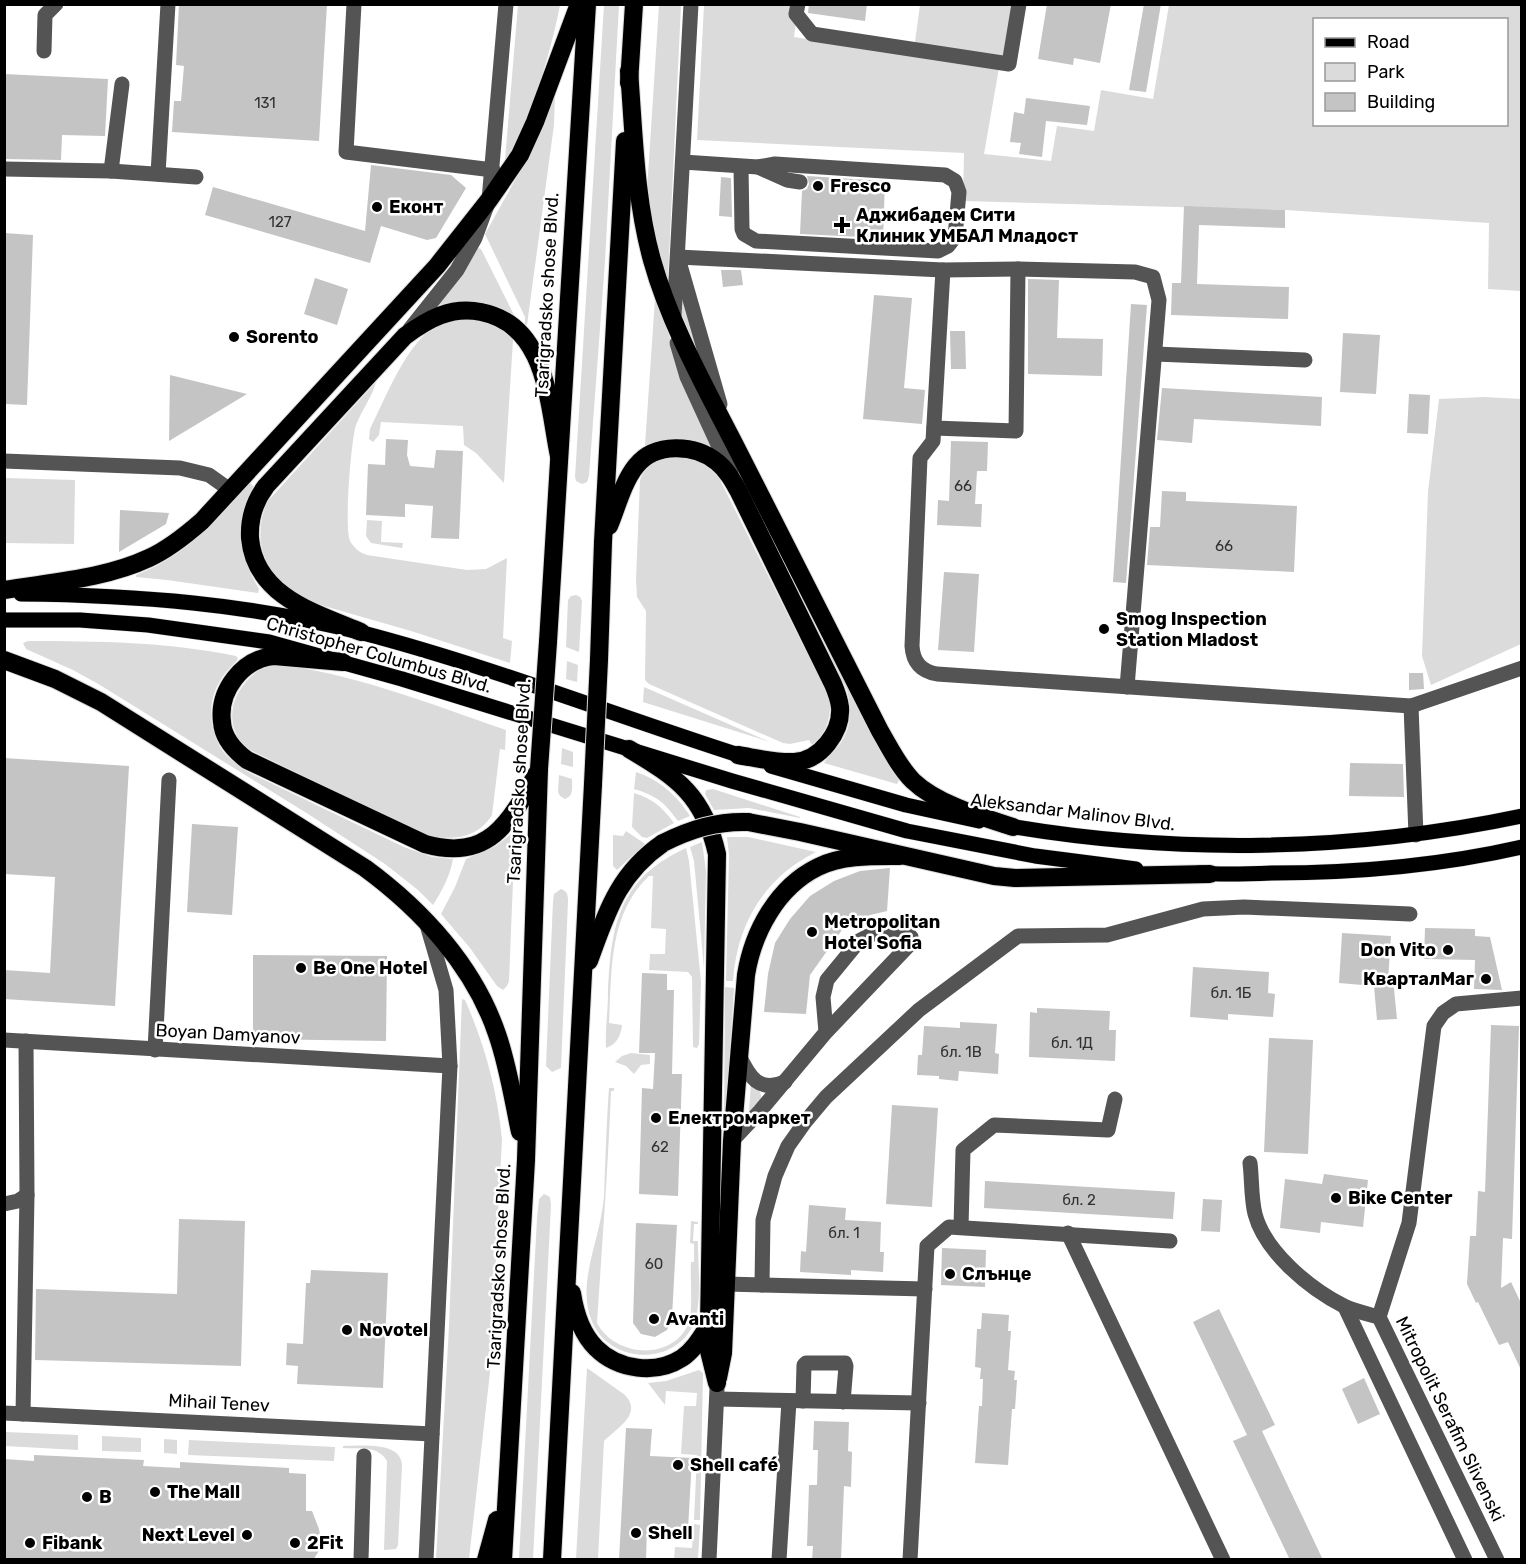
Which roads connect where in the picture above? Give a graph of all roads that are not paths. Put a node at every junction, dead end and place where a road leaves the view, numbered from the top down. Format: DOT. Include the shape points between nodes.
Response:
graph roads {
  1 [pos="56,4"];
  2 [pos="168,4"];
  3 [pos="354,4"];
  4 [pos="506,4"];
  5 [pos="579,4"];
  6 [pos="587,4"];
  7 [pos="634,4"];
  8 [pos="691,4"];
  9 [pos="798,4"];
  10 [pos="1019,4"];
  11 [pos="44,51"];
  12 [pos="629,70"];
  13 [pos="122,84"];
  14 [pos="683,162"];
  15 [pos="741,166"];
  16 [pos="758,167"];
  17 [pos="4,169"];
  18 [pos="493,170"];
  19 [pos="111,171"];
  20 [pos="158,174"];
  21 [pos="196,177"];
  22 [pos="800,182"];
  23 [pos="489,200"];
  24 [pos="678,257"];
  25 [pos="1018,269"];
  26 [pos="943,270"];
  27 [pos="674,320"];
  28 [pos="405,336"];
  29 [pos="1155,354"];
  30 [pos="1305,360"];
  31 [pos="934,428"];
  32 [pos="728,431"];
  33 [pos="559,456"];
  34 [pos="4,461"];
  35 [pos="230,490"];
  36 [pos="739,492"];
  37 [pos="603,542"];
  38 [pos="4,592"];
  39 [pos="4,621"];
  40 [pos="361,633"];
  41 [pos="343,662"];
  42 [pos="11,663"];
  43 [pos="1521,668"];
  44 [pos="1127,687"];
  45 [pos="565,696"];
  46 [pos="1411,706"];
  47 [pos="630,749"];
  48 [pos="738,755"];
  49 [pos="539,769"];
  50 [pos="169,780"];
  51 [pos="1521,816"];
  52 [pos="1013,827"];
  53 [pos="1416,835"];
  54 [pos="1521,847"];
  55 [pos="900,855"];
  56 [pos="1210,874"];
  57 [pos="1410,914"];
  58 [pos="425,920"];
  59 [pos="582,983"];
  60 [pos="1521,998"];
  61 [pos="826,1032"];
  62 [pos="4,1040"];
  63 [pos="26,1041"];
  64 [pos="155,1050"];
  65 [pos="739,1055"];
  66 [pos="450,1066"];
  67 [pos="785,1082"];
  68 [pos="1115,1099"];
  69 [pos="732,1141"];
  70 [pos="526,1160"];
  71 [pos="1250,1163"];
  72 [pos="27,1195"];
  73 [pos="4,1204"];
  74 [pos="961,1227"];
  75 [pos="1068,1233"];
  76 [pos="1170,1240"];
  77 [pos="568,1252"];
  78 [pos="725,1284"];
  79 [pos="762,1285"];
  80 [pos="925,1289"];
  81 [pos="1345,1306"];
  82 [pos="1379,1317"];
  83 [pos="708,1325"];
  84 [pos="717,1391"];
  85 [pos="796,1401"];
  86 [pos="843,1402"];
  87 [pos="919,1403"];
  88 [pos="4,1413"];
  89 [pos="22,1414"];
  90 [pos="432,1434"];
  91 [pos="364,1456"];
  92 [pos="506,1490"];
  93 [pos="361,1560"];
  94 [pos="426,1560"];
  95 [pos="486,1560"];
  96 [pos="502,1560"];
  97 [pos="552,1560"];
  98 [pos="709,1560"];
  99 [pos="779,1560"];
  100 [pos="910,1560"];
  101 [pos="1223,1560"];
  102 [pos="1465,1560"];
  103 [pos="1497,1560"];
  1 -- 11 [label="street" via="45,15"];
  2 -- 20 [label="street"];
  3 -- 18 [label="street" via="345,152"];
  4 -- 18 [label="street"];
  5 -- 23 [label="highway" via="520,155"];
  6 -- 33 [label="highway, Tsarigradsko shose Blvd."];
  7 -- 12 [label="highway"];
  8 -- 14 [label="street"];
  9 -- 10 [label="street" via="796,14 812,34 1009,64"];
  12 -- 27 [label="highway" via="643,217 660,285"];
  12 -- 37 [label="highway"];
  13 -- 19 [label="street"];
  14 -- 15 [label="street"];
  14 -- 24 [label="street"];
  15 -- 16 [label="street"];
  15 -- 16 [label="street" via="742,229 756,241 938,250 955,237 959,192 955,182 945,175 775,164"];
  16 -- 22 [label="street"];
  17 -- 19 [label="street"];
  18 -- 23 [label="street"];
  19 -- 20 [label="street"];
  20 -- 21 [label="street"];
  23 -- 28 [label="street" via="457,270"];
  23 -- 35 [label="highway" via="437,266"];
  24 -- 26 [label="street"];
  24 -- 27 [label="street"];
  24 -- 32 [label="street"];
  25 -- 26 [label="street"];
  25 -- 29 [label="street" via="1135,272 1153,277 1159,300"];
  25 -- 31 [label="street" via="1016,431"];
  26 -- 31 [label="street"];
  27 -- 32 [label="highway"];
  27 -- 36 [label="street" via="687,377"];
  28 -- 33 [label="highway" via="431,319 460,310 497,316 513,326 531,345 539,363"];
  28 -- 40 [label="highway" via="266,486 255,503 251,521 254,559 269,583 300,606"];
  29 -- 30 [label="street"];
  29 -- 44 [label="street"];
  31 -- 44 [label="street" via="933,441 920,458 912,646 916,662 937,674"];
  32 -- 52 [label="highway" via="903,769 930,794"];
  33 -- 49 [label="highway, Tsarigradsko shose Blvd., bridge"];
  34 -- 35 [label="street" via="180,468 208,475"];
  35 -- 38 [label="highway" via="189,532 148,559 97,575"];
  36 -- 37 [label="highway" via="724,468 707,455 687,449 660,450 636,465"];
  36 -- 48 [label="highway" via="834,684 840,718 831,739 804,761"];
  37 -- 59 [label="highway, bridge"];
  38 -- 40 [label="main road, Christopher Columbus Blvd." via="143,597 209,604"];
  39 -- 41 [label="main road, Christopher Columbus Blvd." via="148,624 269,642"];
  40 -- 45 [label="main road, Christopher Columbus Blvd."];
  41 -- 47 [label="main road, Christopher Columbus Blvd."];
  41 -- 49 [label="highway" via="274,656 249,665 229,686 223,704 222,724 231,745 247,760 425,844 446,849 472,847 494,836 515,812"];
  42 -- 58 [label="highway" via="100,702 148,730 365,868"];
  43 -- 46 [label="street"];
  44 -- 46 [label="street"];
  45 -- 48 [label="main road, Aleksandar Malinov Blvd."];
  46 -- 53 [label="street"];
  47 -- 56 [label="main road" via="916,833 1035,856"];
  47 -- 83 [label="highway" via="688,791 705,816 717,854"];
  48 -- 52 [label="main road, Aleksandar Malinov Blvd." via="906,806"];
  49 -- 70 [label="highway, Tsarigradsko shose Blvd."];
  50 -- 64 [label="street"];
  51 -- 53 [label="main road, Aleksandar Malinov Blvd."];
  52 -- 53 [label="main road, Aleksandar Malinov Blvd." via="1113,840 1212,846 1314,844"];
  54 -- 56 [label="main road" via="1393,868"];
  55 -- 56 [label="highway" via="1015,878"];
  55 -- 59 [label="highway, bridge" via="748,822 702,826 663,843 636,866 619,888 606,913"];
  55 -- 65 [label="highway" via="824,864 800,879 774,905 749,954"];
  57 -- 79 [label="street" via="1203,909 1107,934 1018,936 920,1010 826,1096 805,1122 788,1146 775,1176 763,1220"];
  58 -- 66 [label="street" via="446,990"];
  58 -- 70 [label="highway" via="467,974 497,1032"];
  59 -- 77 [label="highway"];
  60 -- 82 [label="street, Mitropolit Serafim Slivenski" via="1456,1004 1434,1026 1409,1223"];
  61 -- 61 [label="street" via="823,992 858,941 882,929 905,932 911,937 910,944"];
  61 -- 67 [label="street"];
  62 -- 63 [label="street, Boyan Damyanov"];
  63 -- 64 [label="street, Boyan Damyanov"];
  63 -- 72 [label="street"];
  64 -- 66 [label="street, Boyan Damyanov"];
  65 -- 67 [label="street" via="747,1072 759,1083 775,1086"];
  65 -- 69 [label="highway"];
  66 -- 90 [label="street"];
  67 -- 69 [label="street"];
  68 -- 74 [label="street" via="1108,1130 994,1125 963,1150"];
  69 -- 78 [label="highway"];
  70 -- 92 [label="highway, Tsarigradsko shose Blvd."];
  71 -- 81 [label="street" via="1255,1214 1264,1236 1282,1259 1313,1286"];
  72 -- 73 [label="street"];
  72 -- 89 [label="street"];
  74 -- 75 [label="street"];
  74 -- 80 [label="street" via="949,1227 927,1246"];
  75 -- 76 [label="street"];
  75 -- 101 [label="street"];
  77 -- 83 [label="highway" via="575,1312 589,1339 610,1358 637,1367 661,1367 684,1357"];
  77 -- 97 [label="highway"];
  78 -- 79 [label="street"];
  78 -- 84 [label="highway" via="723,1353"];
  79 -- 80 [label="street"];
  80 -- 87 [label="street"];
  81 -- 82 [label="street"];
  81 -- 102 [label="street"];
  82 -- 103 [label="street, Mitropolit Serafim Slivenski"];
  83 -- 84 [label="highway"];
  84 -- 85 [label="street"];
  84 -- 98 [label="street"];
  85 -- 86 [label="street"];
  85 -- 86 [label="street" via="806,1363 844,1363"];
  85 -- 99 [label="street"];
  86 -- 87 [label="street"];
  87 -- 100 [label="street"];
  88 -- 89 [label="street, Mihail Tenev"];
  89 -- 90 [label="street, Mihail Tenev"];
  90 -- 94 [label="street"];
  91 -- 93 [label="street"];
  92 -- 95 [label="highway"];
  92 -- 96 [label="highway, Tsarigradsko shose Blvd."];
}
